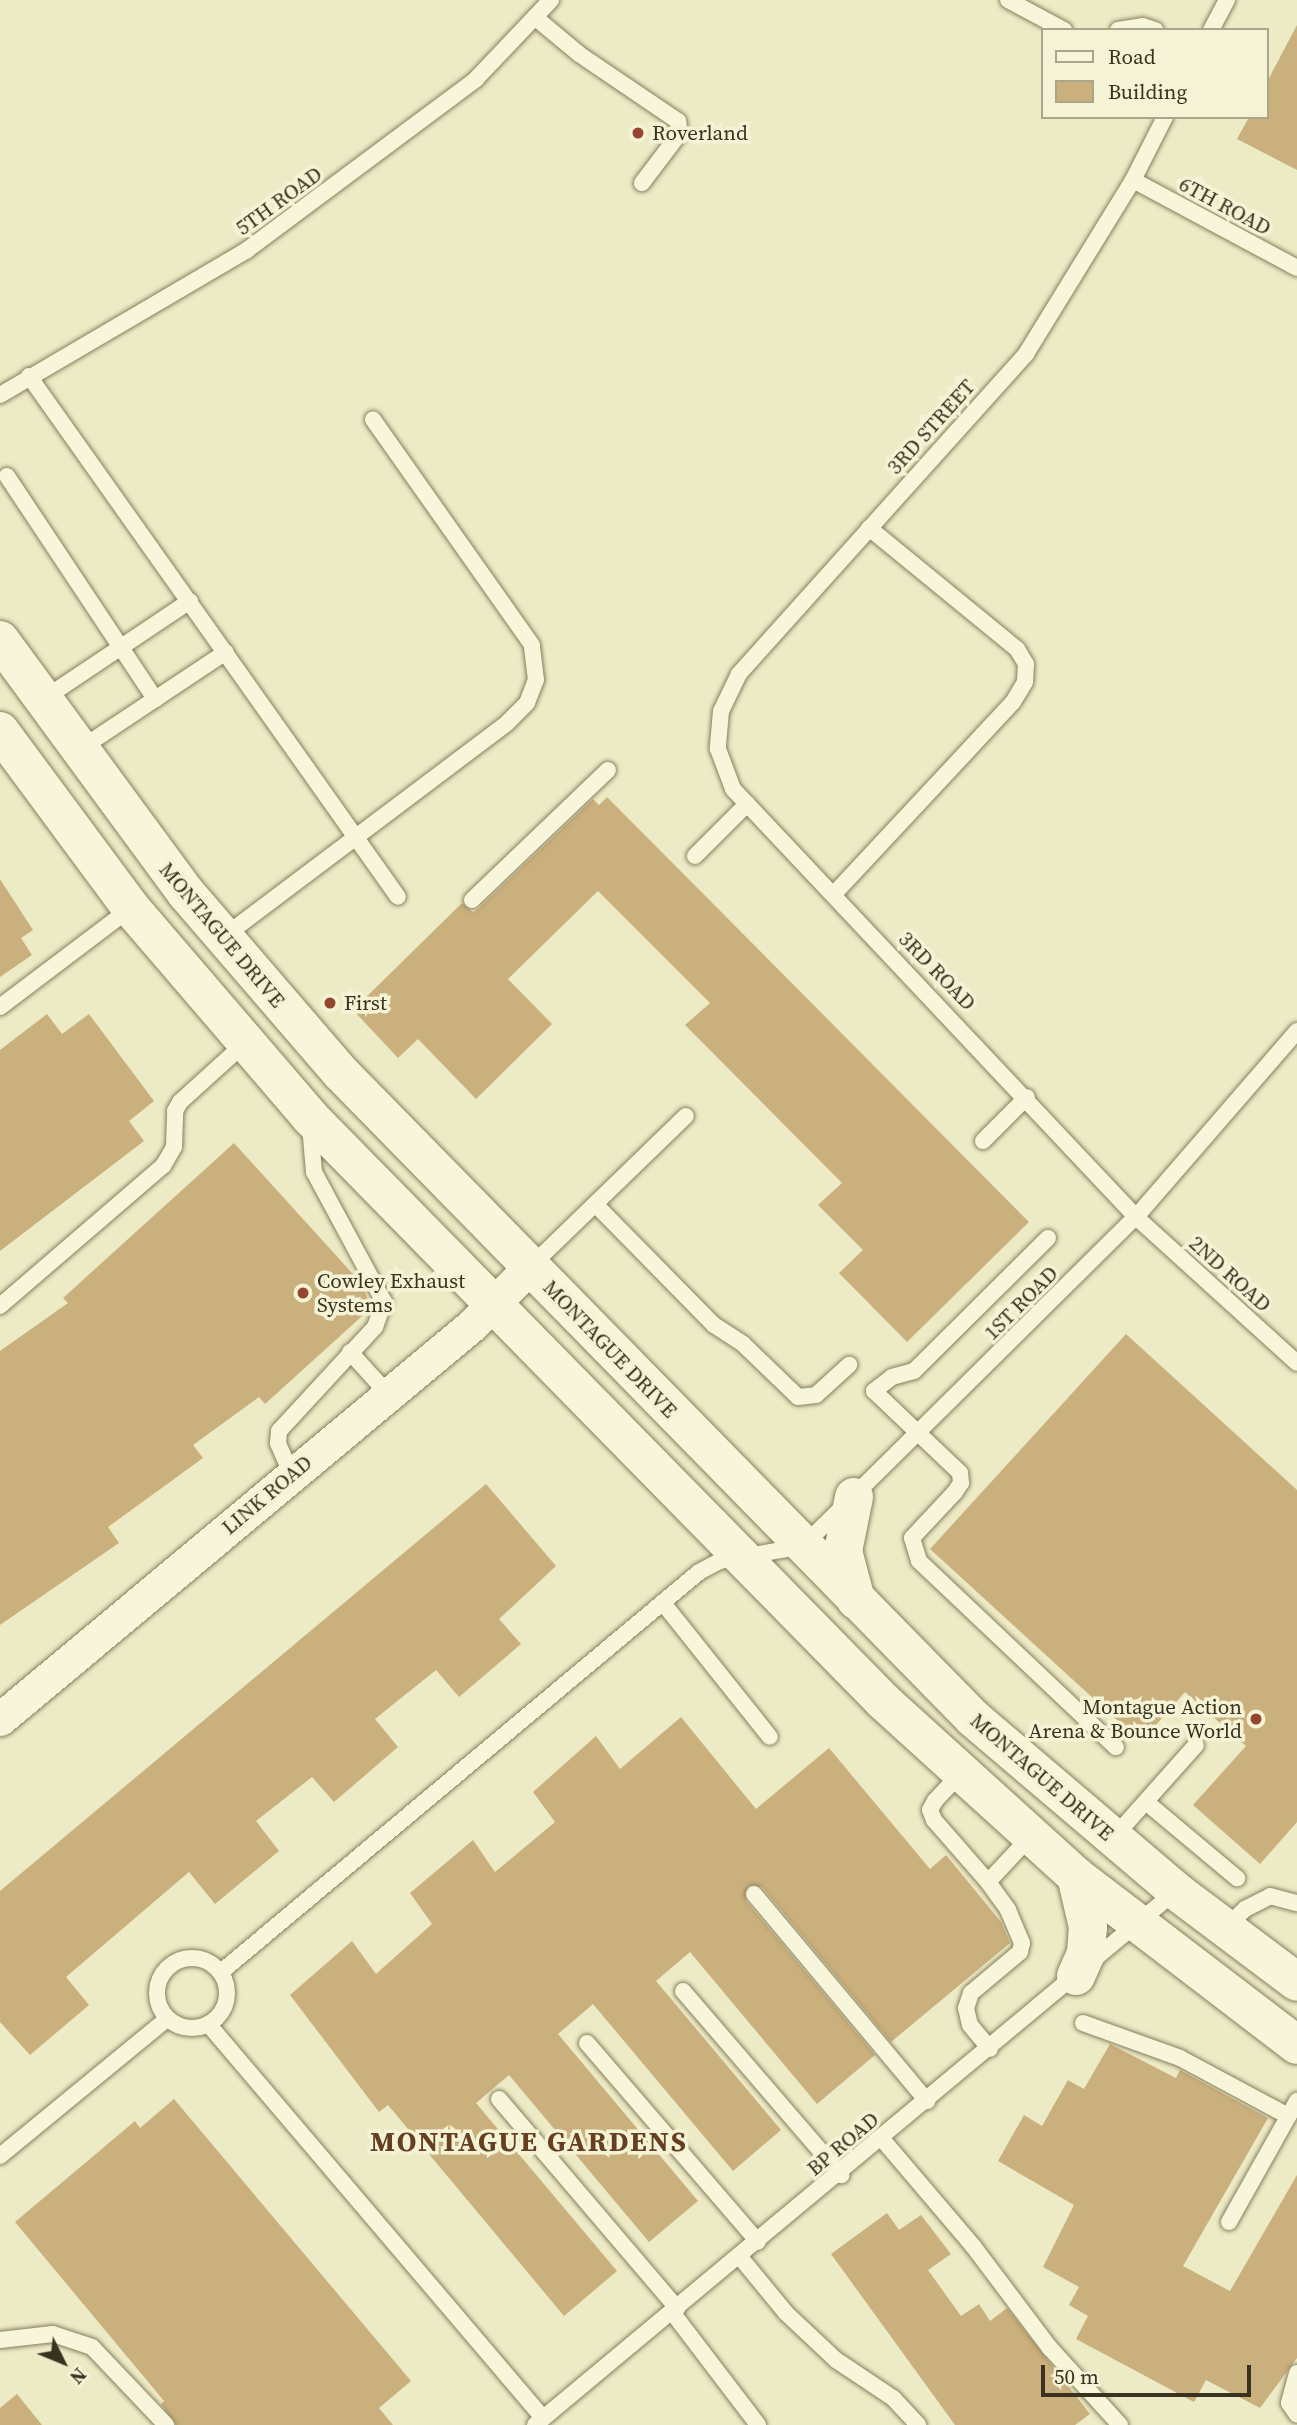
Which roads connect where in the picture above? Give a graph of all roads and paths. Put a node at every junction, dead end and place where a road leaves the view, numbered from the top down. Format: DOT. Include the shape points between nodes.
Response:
graph roads {
  1 [pos="551,0"];
  2 [pos="1008,0"];
  3 [pos="1227,0"];
  4 [pos="537,19"];
  5 [pos="1060,28"];
  6 [pos="1130,28"];
  7 [pos="1149,28"];
  8 [pos="1212,28"];
  9 [pos="1164,119"];
  10 [pos="1133,180"];
  11 [pos="642,183"];
  12 [pos="1297,268"];
  13 [pos="29,376"];
  14 [pos="0,395"];
  15 [pos="373,420"];
  16 [pos="7,476"];
  17 [pos="869,528"];
  18 [pos="190,601"];
  19 [pos="0,640"];
  20 [pos="124,647"];
  21 [pos="226,652"];
  22 [pos="155,699"];
  23 [pos="42,700"];
  24 [pos="0,731"];
  25 [pos="718,749"];
  26 [pos="78,751"];
  27 [pos="608,770"];
  28 [pos="747,804"];
  29 [pos="354,835"];
  30 [pos="695,856"];
  31 [pos="834,894"];
  32 [pos="398,897"];
  33 [pos="472,900"];
  34 [pos="131,908"];
  35 [pos="222,938"];
  36 [pos="0,1007"];
  37 [pos="1297,1031"];
  38 [pos="244,1044"];
  39 [pos="1027,1097"];
  40 [pos="309,1116"];
  41 [pos="686,1116"];
  42 [pos="984,1141"];
  43 [pos="595,1205"];
  44 [pos="1136,1217"];
  45 [pos="1048,1238"];
  46 [pos="530,1267"];
  47 [pos="494,1305"];
  48 [pos="0,1306"];
  49 [pos="350,1352"];
  50 [pos="1297,1363"];
  51 [pos="849,1365"];
  52 [pos="388,1394"];
  53 [pos="919,1435"];
  54 [pos="292,1475"];
  55 [pos="854,1497"];
  56 [pos="803,1546"];
  57 [pos="742,1557"];
  58 [pos="857,1602"];
  59 [pos="663,1603"];
  60 [pos="0,1719"];
  61 [pos="770,1737"];
  62 [pos="1196,1745"];
  63 [pos="1116,1747"];
  64 [pos="960,1774"];
  65 [pos="1146,1802"];
  66 [pos="1030,1837"];
  67 [pos="1112,1838"];
  68 [pos="1076,1876"];
  69 [pos="1237,1878"];
  70 [pos="988,1882"];
  71 [pos="1176,1891"];
  72 [pos="754,1894"];
  73 [pos="1297,1903"];
  74 [pos="1138,1925"];
  75 [pos="1226,1930"];
  76 [pos="221,1972"];
  77 [pos="1076,1976"];
  78 [pos="1297,1982"];
  79 [pos="683,1992"];
  80 [pos="167,2019"];
  81 [pos="1083,2023"];
  82 [pos="209,2025"];
  83 [pos="587,2043"];
  84 [pos="1297,2045"];
  85 [pos="990,2049"];
  86 [pos="499,2099"];
  87 [pos="927,2101"];
  88 [pos="1297,2101"];
  89 [pos="1288,2116"];
  90 [pos="882,2139"];
  91 [pos="0,2156"];
  92 [pos="841,2175"];
  93 [pos="1229,2222"];
  94 [pos="758,2242"];
  95 [pos="740,2257"];
  96 [pos="675,2310"];
  97 [pos="0,2340"];
  98 [pos="1297,2373"];
  99 [pos="1297,2416"];
  100 [pos="539,2422"];
  101 [pos="166,2425"];
  102 [pos="758,2425"];
  103 [pos="918,2425"];
  104 [pos="1120,2425"];
  1 -- 4 [label="lane, 5TH ROAD"];
  2 -- 5 [label="lane"];
  3 -- 8 [label="lane"];
  4 -- 11 [label="lane" via="579,54 678,121 680,133"];
  4 -- 13 [label="lane, 5TH ROAD" via="476,79 247,250"];
  6 -- 7 [label="lane"];
  9 -- 10 [label="lane, 3RD STREET"];
  10 -- 12 [label="lane, 6TH ROAD"];
  10 -- 17 [label="lane, 3RD STREET" via="1026,354"];
  13 -- 14 [label="lane, 5TH ROAD"];
  13 -- 18 [label="lane"];
  15 -- 29 [label="lane" via="532,645 537,661 527,703 507,723"];
  16 -- 20 [label="lane"];
  17 -- 25 [label="lane, 3RD STREET" via="738,674 720,711"];
  17 -- 31 [label="lane" via="1017,649 1026,664 1025,682 1013,702"];
  18 -- 20 [label="lane"];
  18 -- 21 [label="lane"];
  19 -- 23 [label="main road, MONTAGUE DRIVE"];
  20 -- 22 [label="lane"];
  20 -- 23 [label="lane"];
  21 -- 22 [label="lane"];
  21 -- 29 [label="lane"];
  22 -- 26 [label="lane"];
  23 -- 26 [label="main road, MONTAGUE DRIVE"];
  24 -- 34 [label="main road"];
  25 -- 28 [label="lane, 3RD ROAD" via="733,789"];
  26 -- 35 [label="main road, MONTAGUE DRIVE"];
  27 -- 33 [label="lane"];
  28 -- 30 [label="lane"];
  28 -- 31 [label="lane, 3RD ROAD"];
  29 -- 32 [label="lane"];
  29 -- 35 [label="lane"];
  31 -- 39 [label="lane, 3RD ROAD"];
  34 -- 36 [label="lane"];
  34 -- 38 [label="main road"];
  35 -- 46 [label="main road, MONTAGUE DRIVE" via="341,1073"];
  37 -- 44 [label="lane, 1ST ROAD"];
  38 -- 40 [label="main road"];
  38 -- 48 [label="lane" via="180,1102 175,1111 174,1147 163,1166"];
  39 -- 42 [label="lane"];
  39 -- 44 [label="lane, 3RD ROAD"];
  40 -- 47 [label="main road"];
  40 -- 49 [label="lane" via="314,1172 384,1301 375,1327"];
  41 -- 43 [label="lane"];
  43 -- 46 [label="lane"];
  43 -- 51 [label="lane" via="715,1325 752,1352 798,1397 816,1395"];
  44 -- 50 [label="lane, 2ND ROAD"];
  44 -- 53 [label="lane, 1ST ROAD"];
  45 -- 53 [label="lane" via="914,1371 892,1377 874,1391"];
  46 -- 47 [label="street, LINK ROAD"];
  46 -- 56 [label="main road, MONTAGUE DRIVE"];
  47 -- 52 [label="street, LINK ROAD"];
  47 -- 57 [label="main road"];
  49 -- 52 [label="lane"];
  49 -- 54 [label="lane" via="279,1432 278,1443"];
  52 -- 54 [label="street, LINK ROAD"];
  53 -- 55 [label="lane, 1ST ROAD"];
  53 -- 63 [label="lane" via="960,1473 961,1483 912,1538 919,1561"];
  54 -- 60 [label="street, LINK ROAD"];
  55 -- 56 [label="lane, 1ST ROAD"];
  55 -- 58 [label="main road" via="843,1551"];
  56 -- 57 [label="lane"];
  56 -- 58 [label="main road, MONTAGUE DRIVE"];
  57 -- 59 [label="lane" via="699,1572"];
  57 -- 64 [label="main road"];
  58 -- 67 [label="main road, MONTAGUE DRIVE" via="974,1718"];
  59 -- 61 [label="lane"];
  59 -- 76 [label="lane"];
  62 -- 65 [label="lane"];
  64 -- 66 [label="main road"];
  64 -- 70 [label="lane" via="930,1810 939,1831"];
  65 -- 67 [label="lane"];
  65 -- 69 [label="lane"];
  66 -- 68 [label="main road"];
  66 -- 70 [label="lane"];
  67 -- 71 [label="main road, MONTAGUE DRIVE"];
  68 -- 74 [label="main road"];
  68 -- 77 [label="main road" via="1088,1927 1086,1954"];
  70 -- 85 [label="lane" via="1009,1910 1023,1942 1020,1952 971,1993 966,2008 970,2025"];
  71 -- 74 [label="lane, BP ROAD"];
  71 -- 75 [label="main road, MONTAGUE DRIVE"];
  72 -- 87 [label="lane"];
  73 -- 75 [label="lane" via="1270,1896 1245,1909"];
  74 -- 77 [label="lane, BP ROAD"];
  74 -- 84 [label="main road"];
  75 -- 78 [label="main road, MONTAGUE DRIVE"];
  76 -- 80 [label="lane" via="199,1958 175,1962 165,1970 156,1993"];
  76 -- 82 [label="lane" via="228,1994 225,2007"];
  77 -- 85 [label="lane, BP ROAD"];
  79 -- 92 [label="lane"];
  80 -- 82 [label="lane" via="185,2029"];
  80 -- 91 [label="lane"];
  81 -- 89 [label="lane" via="1180,2058"];
  82 -- 100 [label="lane"];
  83 -- 94 [label="lane"];
  85 -- 87 [label="lane, BP ROAD"];
  86 -- 96 [label="lane"];
  87 -- 90 [label="lane, BP ROAD"];
  88 -- 89 [label="lane"];
  89 -- 93 [label="lane"];
  90 -- 92 [label="lane, BP ROAD"];
  90 -- 104 [label="lane" via="973,2246 1050,2348"];
  92 -- 94 [label="lane, BP ROAD"];
  94 -- 95 [label="lane, BP ROAD"];
  95 -- 96 [label="lane, BP ROAD"];
  95 -- 103 [label="lane" via="786,2313 836,2360 893,2399"];
  96 -- 100 [label="lane, BP ROAD"];
  96 -- 102 [label="lane"];
  97 -- 101 [label="lane" via="53,2334 92,2347"];
  98 -- 99 [label="lane" via="1289,2403"];
}
